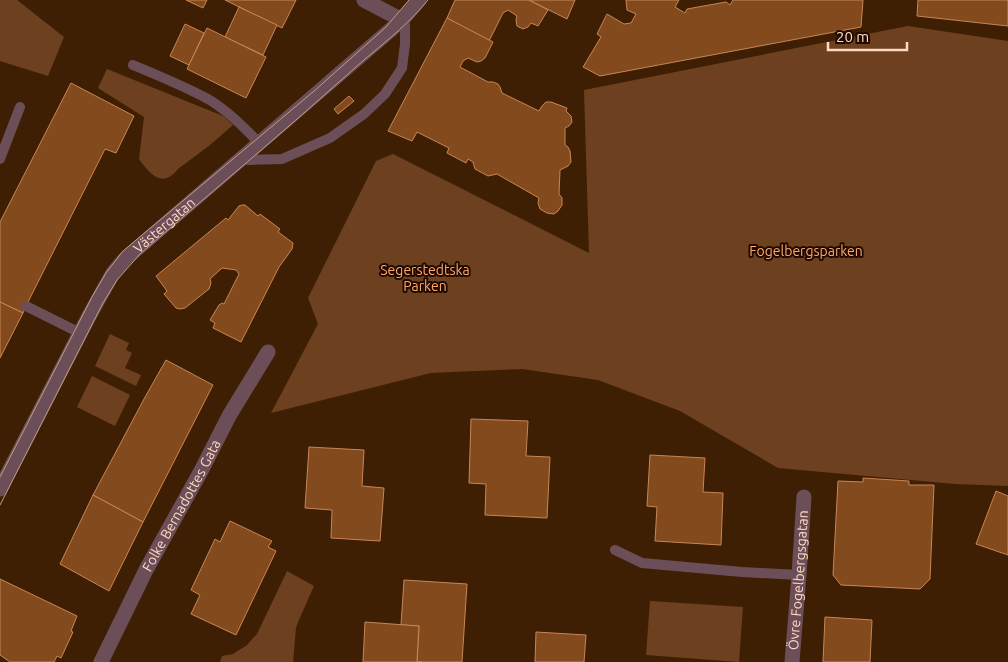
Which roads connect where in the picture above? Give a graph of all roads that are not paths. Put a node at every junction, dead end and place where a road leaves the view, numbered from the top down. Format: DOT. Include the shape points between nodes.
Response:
graph roads {
  1 [pos="364,0"];
  2 [pos="419,0"];
  3 [pos="402,20"];
  4 [pos="133,65"];
  5 [pos="20,107"];
  6 [pos="259,143"];
  7 [pos="0,158"];
  8 [pos="241,159"];
  9 [pos="26,306"];
  10 [pos="80,333"];
  11 [pos="268,352"];
  12 [pos="0,489"];
  13 [pos="804,497"];
  14 [pos="615,550"];
  15 [pos="799,575"];
  16 [pos="105,661"];
  17 [pos="792,662"];
  1 -- 3 [label="street"];
  2 -- 3 [label="street, Västergatan"];
  3 -- 6 [label="street, Västergatan"];
  3 -- 8 [label="lane" via="406,25 402,68 385,94 364,114 330,138 282,159"];
  4 -- 6 [label="lane" via="210,100"];
  5 -- 7 [label="lane"];
  6 -- 8 [label="street, Västergatan"];
  8 -- 10 [label="street, Västergatan" via="125,259 113,273"];
  9 -- 10 [label="lane"];
  10 -- 12 [label="street, Västergatan"];
  11 -- 16 [label="street, Folke Bernadottes Gata" via="229,416 146,570"];
  13 -- 15 [label="street, Övre Fogelbergsgatan"];
  14 -- 15 [label="lane" via="642,563"];
  15 -- 17 [label="street, Övre Fogelbergsgatan"];
}
